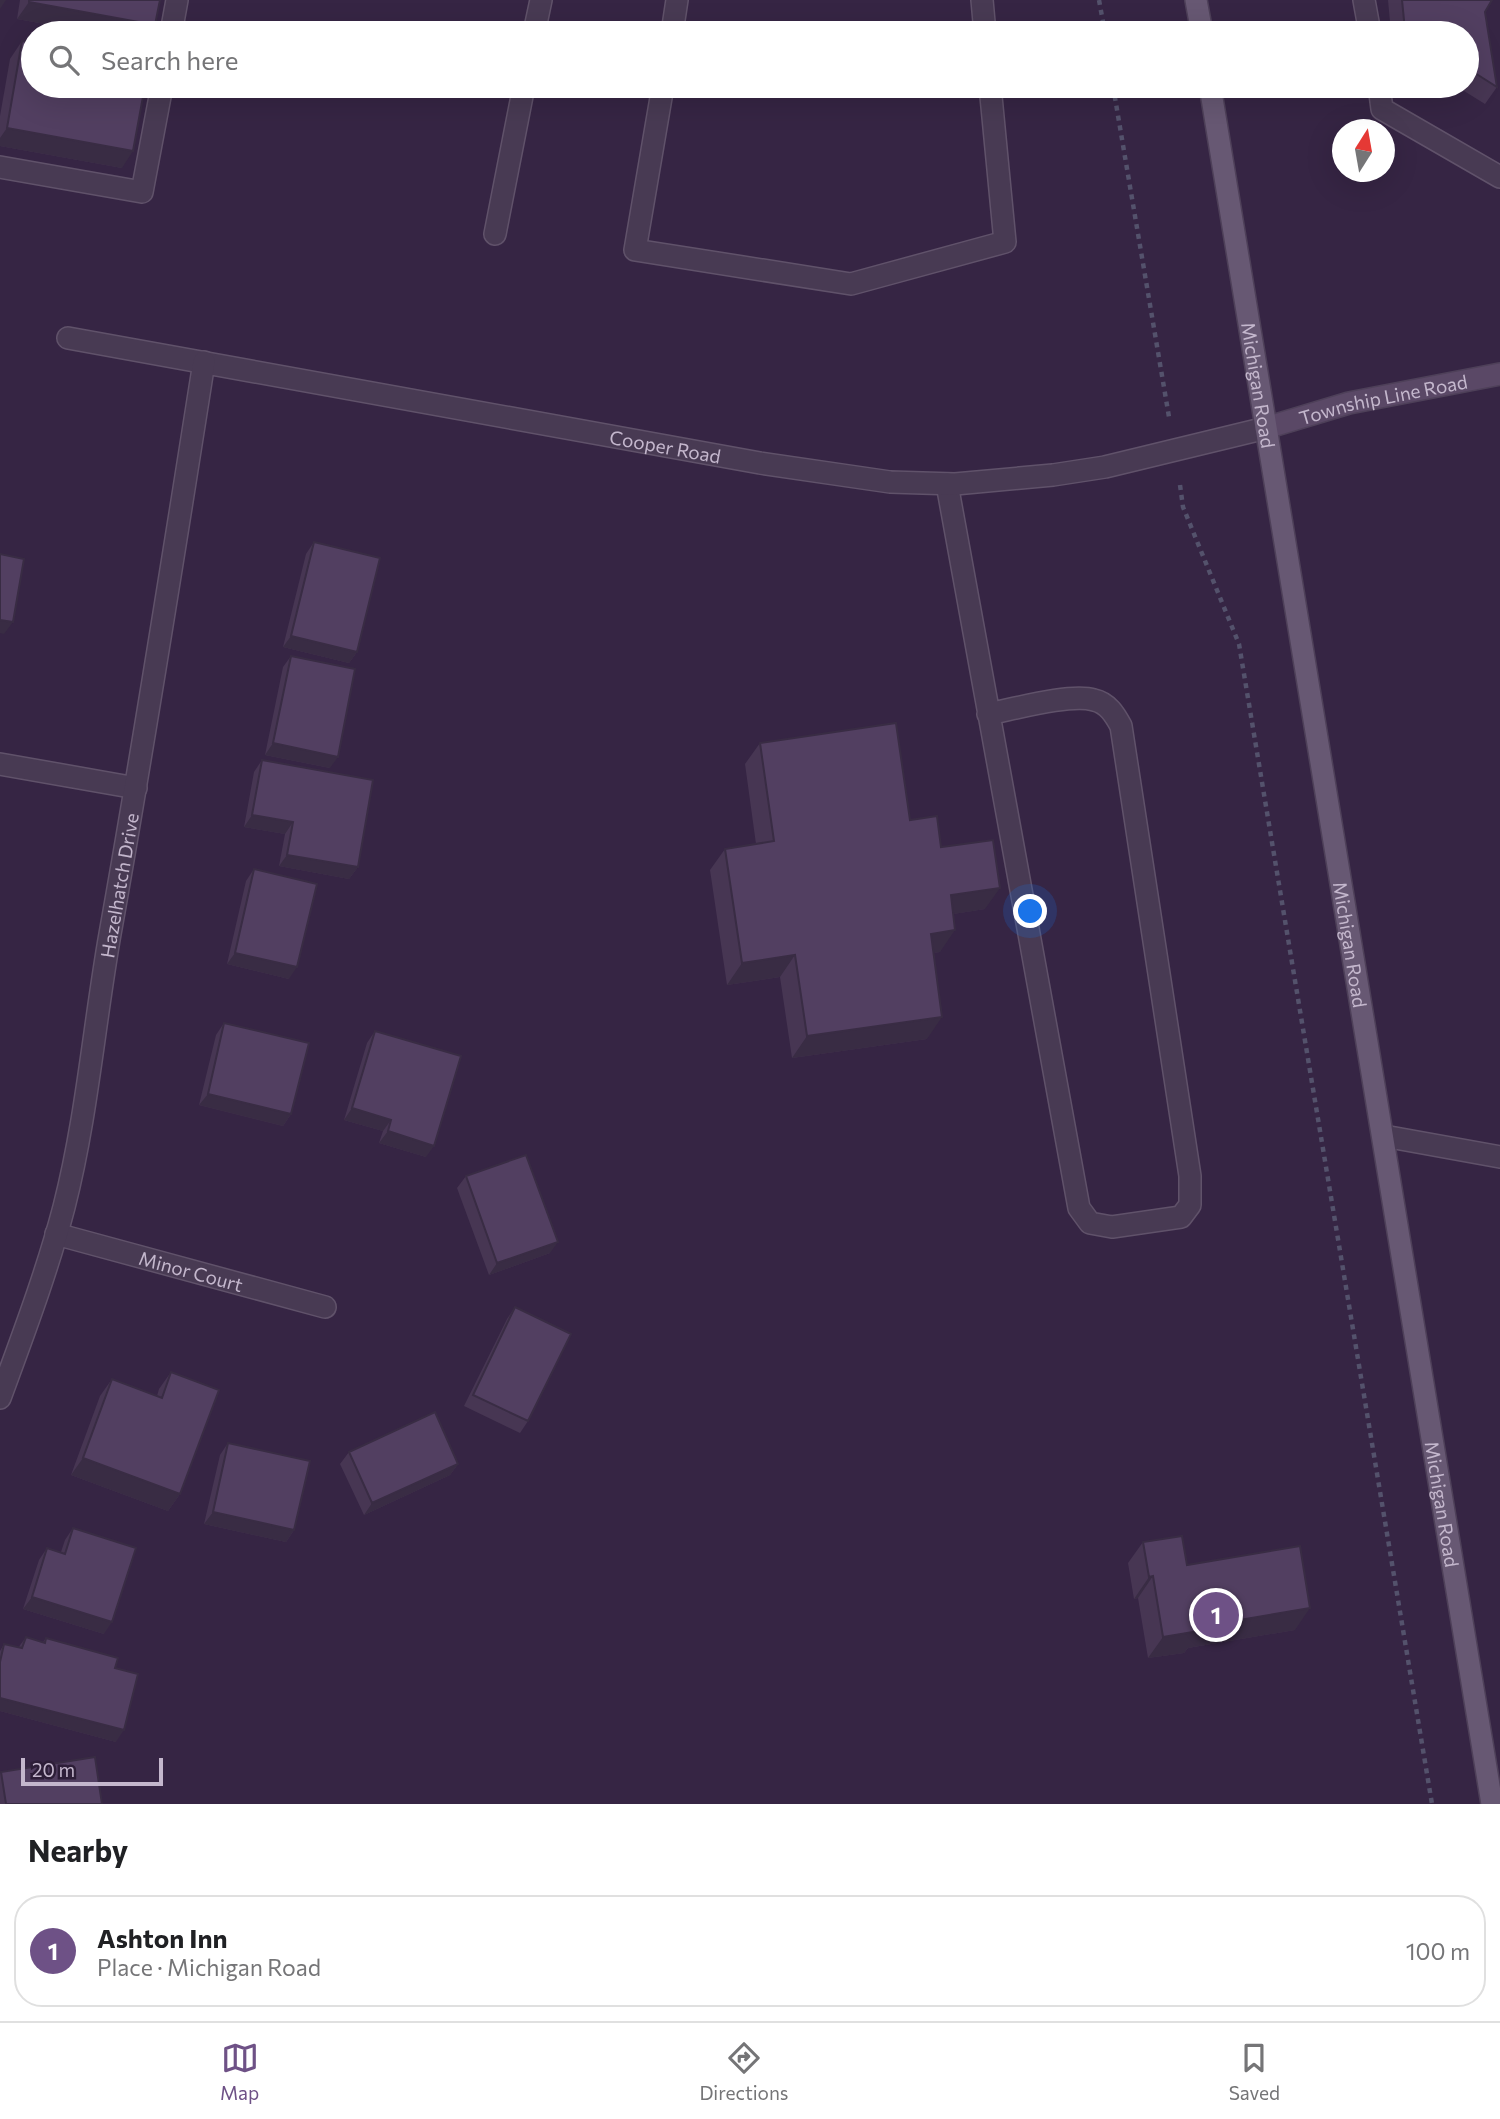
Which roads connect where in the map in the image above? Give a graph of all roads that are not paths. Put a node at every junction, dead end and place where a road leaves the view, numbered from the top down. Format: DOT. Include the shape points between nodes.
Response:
graph roads {
  1 [pos="177,0"];
  2 [pos="541,0"];
  3 [pos="677,0"];
  4 [pos="982,0"];
  5 [pos="1196,0"];
  6 [pos="1364,0"];
  7 [pos="173,21"];
  8 [pos="537,21"];
  9 [pos="674,21"];
  10 [pos="984,21"];
  11 [pos="1200,21"];
  12 [pos="1368,21"];
  13 [pos="160,98"];
  14 [pos="522,98"];
  15 [pos="661,98"];
  16 [pos="991,98"];
  17 [pos="1212,98"];
  18 [pos="1380,98"];
  19 [pos="0,167"];
  20 [pos="1500,177"];
  21 [pos="495,234"];
  22 [pos="68,338"];
  23 [pos="204,362"];
  24 [pos="1500,374"];
  25 [pos="1266,428"];
  26 [pos="947,484"];
  27 [pos="988,714"];
  28 [pos="0,764"];
  29 [pos="136,788"];
  30 [pos="1384,1136"];
  31 [pos="1500,1157"];
  32 [pos="56,1234"];
  33 [pos="325,1307"];
  34 [pos="0,1398"];
  35 [pos="1493,1804"];
  1 -- 7 [label="street"];
  2 -- 8 [label="street"];
  3 -- 9 [label="street"];
  4 -- 10 [label="street"];
  5 -- 11 [label="main road"];
  6 -- 12 [label="street"];
  13 -- 19 [label="street" via="142,192"];
  14 -- 21 [label="street"];
  15 -- 16 [label="street" via="635,250 851,284 1005,242"];
  17 -- 25 [label="main road, Michigan Road"];
  18 -- 20 [label="street" via="1382,109"];
  22 -- 23 [label="street, Cooper Road"];
  23 -- 26 [label="street, Cooper Road" via="818,473"];
  23 -- 29 [label="street, Hazelhatch Drive"];
  24 -- 25 [label="main road, Township Line Road" via="1349,403"];
  25 -- 26 [label="street, Cooper Road" via="1105,467"];
  25 -- 30 [label="main road, Michigan Road"];
  26 -- 27 [label="street"];
  27 -- 27 [label="street" via="1080,1208 1090,1223 1112,1227 1181,1217 1190,1205 1190,1176 1121,726 1112,710 1095,700 1073,699"];
  28 -- 29 [label="street"];
  29 -- 32 [label="street, Hazelhatch Drive" via="95,1019 82,1124"];
  30 -- 31 [label="street"];
  30 -- 35 [label="main road, Michigan Road"];
  32 -- 33 [label="street, Minor Court"];
  32 -- 34 [label="street, Hazelhatch Drive"];
}
